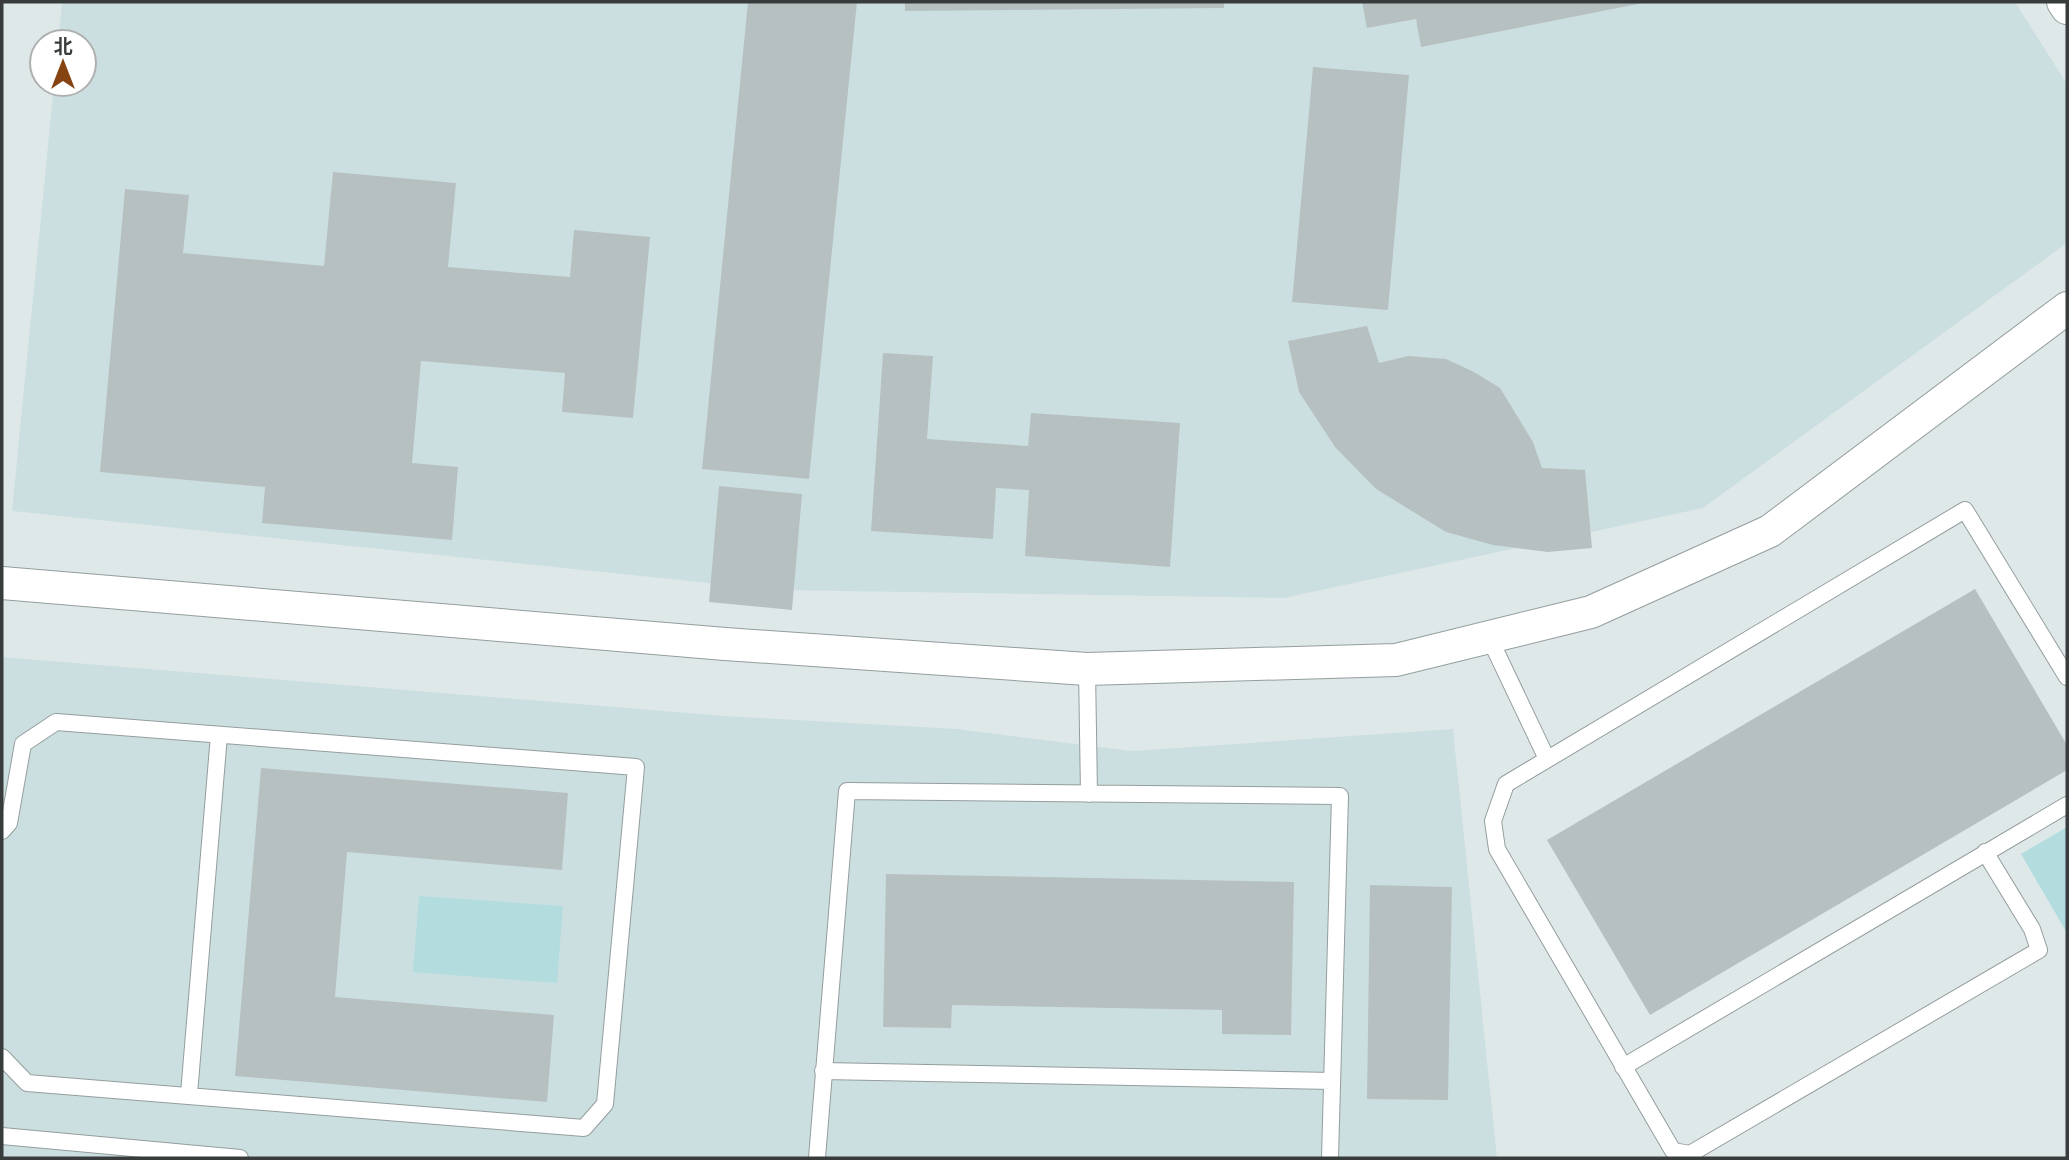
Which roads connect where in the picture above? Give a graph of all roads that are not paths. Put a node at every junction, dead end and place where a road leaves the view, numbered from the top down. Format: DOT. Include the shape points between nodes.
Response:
graph roads {
  1 [pos="2063,2"];
  2 [pos="2067,8"];
  3 [pos="2067,308"];
  4 [pos="2,583"];
  5 [pos="1489,637"];
  6 [pos="1087,669"];
  7 [pos="2067,677"];
  8 [pos="219,735"];
  9 [pos="1547,759"];
  10 [pos="1089,794"];
  11 [pos="2067,805"];
  12 [pos="2,831"];
  13 [pos="1985,852"];
  14 [pos="2,1057"];
  15 [pos="1623,1067"];
  16 [pos="823,1071"];
  17 [pos="1332,1081"];
  18 [pos="189,1094"];
  19 [pos="2,1136"];
  20 [pos="162,1155"];
  21 [pos="240,1158"];
  22 [pos="817,1158"];
  23 [pos="1330,1158"];
  1 -- 2 [label="street"];
  3 -- 5 [label="street" via="1770,531 1591,612"];
  4 -- 6 [label="street" via="725,645"];
  5 -- 6 [label="street" via="1396,660"];
  5 -- 9 [label="lane"];
  6 -- 10 [label="lane"];
  7 -- 9 [label="lane" via="1965,510"];
  8 -- 12 [label="lane" via="56,722 23,744 9,823"];
  8 -- 18 [label="lane"];
  8 -- 18 [label="lane" via="636,767 605,1104 584,1128"];
  9 -- 15 [label="lane" via="1506,784 1493,821 1497,849"];
  10 -- 16 [label="lane" via="847,791"];
  10 -- 17 [label="lane" via="1340,796"];
  11 -- 13 [label="lane"];
  13 -- 15 [label="lane"];
  13 -- 15 [label="lane" via="2032,929 2039,950 1689,1154 1673,1151"];
  14 -- 18 [label="lane" via="27,1083"];
  16 -- 17 [label="lane"];
  16 -- 22 [label="lane"];
  17 -- 23 [label="lane"];
  19 -- 20 [label="lane"];
  20 -- 21 [label="lane"];
}
